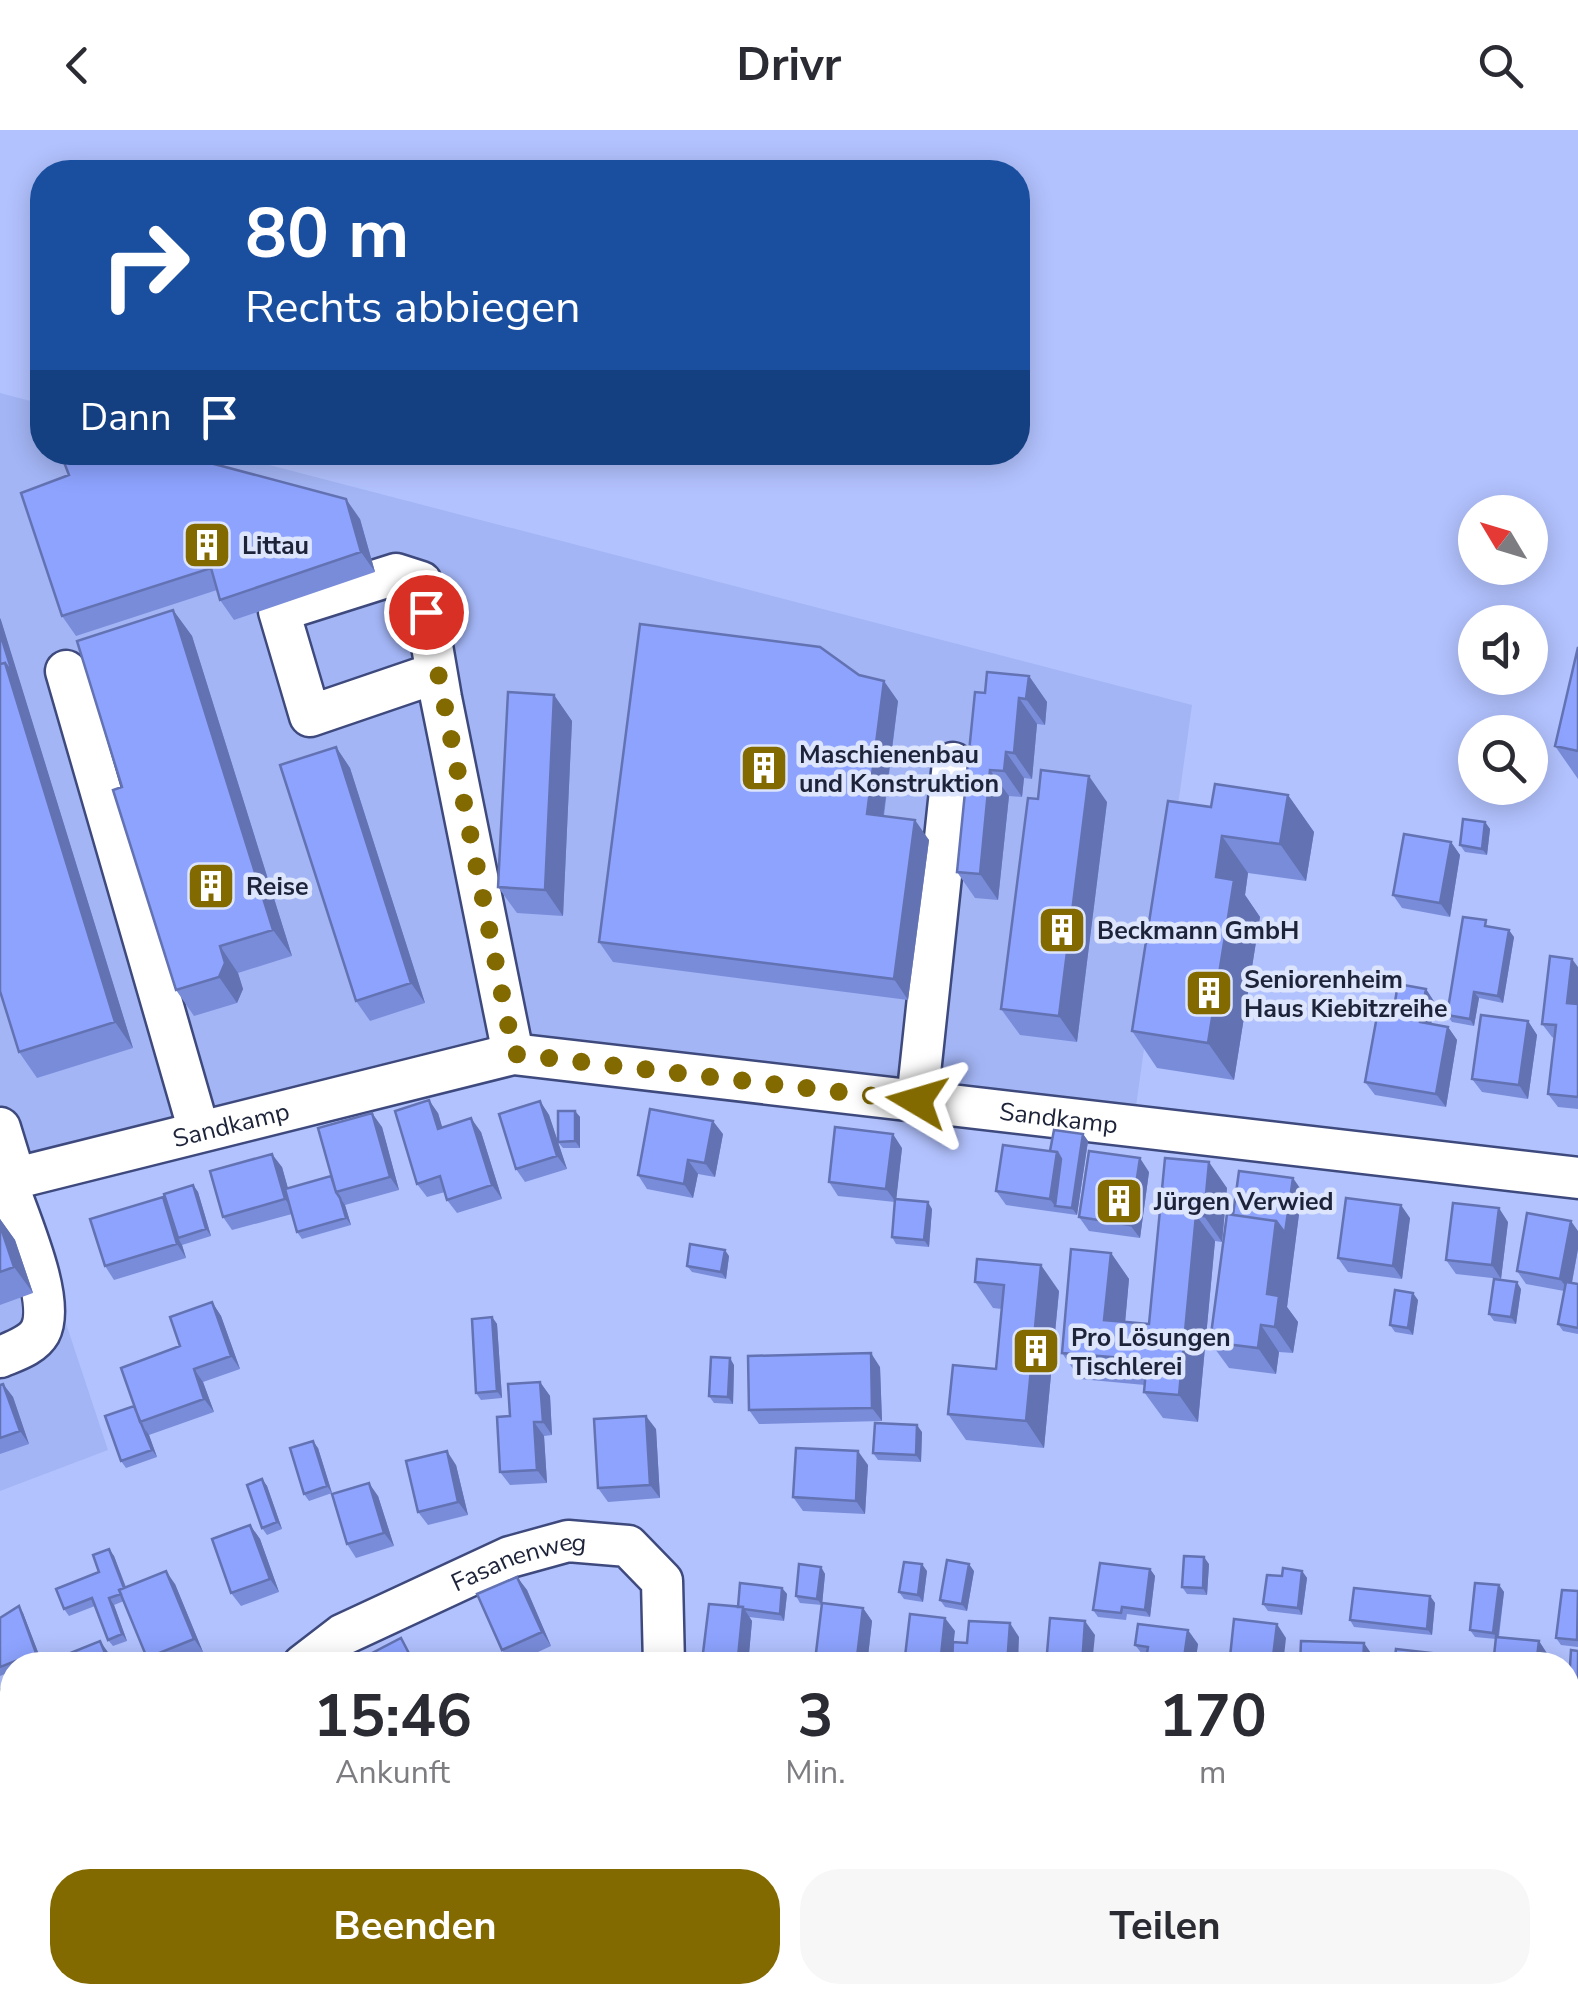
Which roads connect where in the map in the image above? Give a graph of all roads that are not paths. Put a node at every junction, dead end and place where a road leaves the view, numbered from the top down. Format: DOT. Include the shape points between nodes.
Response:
graph roads {
  1 [pos="66,672"];
  2 [pos="436,673"];
  3 [pos="953,763"];
  4 [pos="514,1054"];
  5 [pos="917,1101"];
  6 [pos="0,1128"];
  7 [pos="199,1131"];
  8 [pos="1578,1178"];
  9 [pos="7,1180"];
  10 [pos="0,1357"];
  11 [pos="320,1652"];
  12 [pos="664,1652"];
  1 -- 7 [label="street"];
  2 -- 4 [label="street"];
  3 -- 5 [label="street"];
  4 -- 5 [label="street, Sandkamp"];
  4 -- 7 [label="street, Sandkamp"];
  5 -- 8 [label="street, Sandkamp"];
  6 -- 9 [label="street"];
  7 -- 9 [label="street, Sandkamp"];
  9 -- 10 [label="street" via="44,1314 28,1345"];
  11 -- 12 [label="street, Fasanenweg" via="510,1556 568,1541 628,1546 662,1580"];
}
